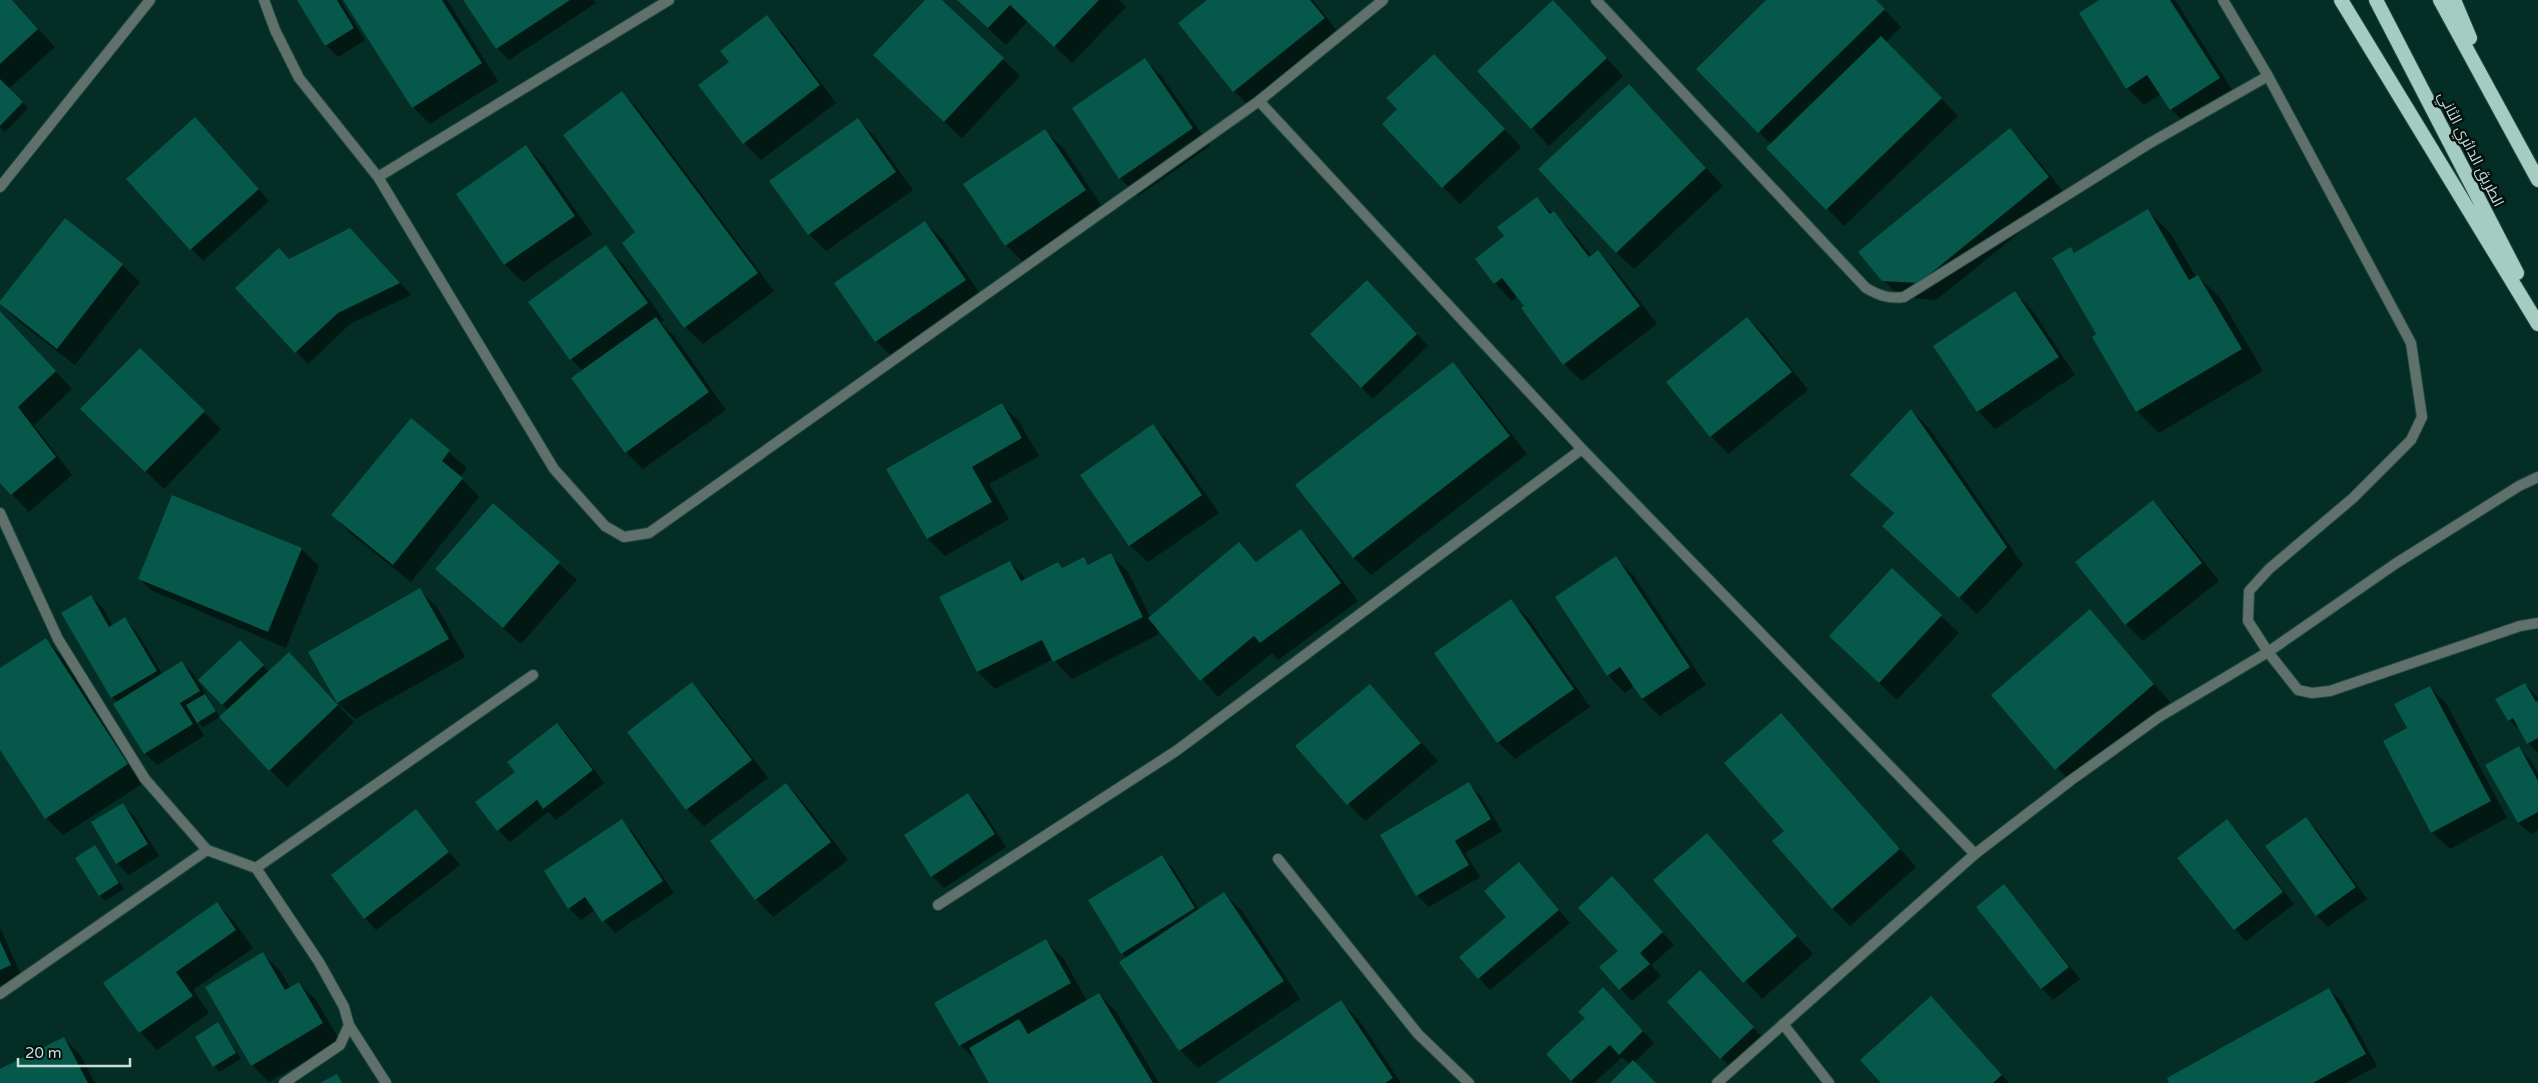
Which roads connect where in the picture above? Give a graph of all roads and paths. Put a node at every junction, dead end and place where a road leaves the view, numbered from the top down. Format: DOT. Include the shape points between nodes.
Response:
graph roads {
  1 [pos="150,0"];
  2 [pos="264,0"];
  3 [pos="669,0"];
  4 [pos="1383,0"];
  5 [pos="1596,0"];
  6 [pos="2223,0"];
  7 [pos="2341,0"];
  8 [pos="2376,0"];
  9 [pos="2440,0"];
  10 [pos="2454,0"];
  11 [pos="2268,76"];
  12 [pos="2489,88"];
  13 [pos="1259,101"];
  14 [pos="378,177"];
  15 [pos="2538,180"];
  16 [pos="0,187"];
  17 [pos="2538,314"];
  18 [pos="2538,324"];
  19 [pos="1582,449"];
  20 [pos="2538,477"];
  21 [pos="0,514"];
  22 [pos="2538,623"];
  23 [pos="2268,652"];
  24 [pos="533,675"];
  25 [pos="208,850"];
  26 [pos="1975,854"];
  27 [pos="1278,859"];
  28 [pos="256,868"];
  29 [pos="938,905"];
  30 [pos="0,994"];
  31 [pos="1783,1024"];
  32 [pos="349,1025"];
  33 [pos="284,1083"];
  34 [pos="386,1083"];
  35 [pos="1469,1083"];
  36 [pos="1717,1083"];
  37 [pos="1829,1083"];
  1 -- 16 [label="street"];
  2 -- 14 [label="street" via="299,78"];
  3 -- 14 [label="street"];
  4 -- 13 [label="street"];
  5 -- 11 [label="street" via="1866,288 1881,297 1904,297 2150,144"];
  6 -- 11 [label="street"];
  7 -- 18 [label="highway"];
  8 -- 17 [label="highway, الطريق الدائري الثاني"];
  9 -- 12 [label="highway"];
  10 -- 12 [label="highway"];
  11 -- 23 [label="street" via="2411,343 2422,418 2411,440 2353,498 2269,569 2249,591 2248,621"];
  12 -- 15 [label="highway"];
  13 -- 14 [label="street" via="649,533 624,537 605,526 554,469"];
  13 -- 19 [label="street"];
  19 -- 26 [label="street"];
  19 -- 29 [label="street" via="1176,750"];
  20 -- 23 [label="street" via="2518,486 2395,564"];
  21 -- 25 [label="street" via="75,669 145,779"];
  22 -- 23 [label="street" via="2312,693 2298,690"];
  23 -- 26 [label="street" via="2159,717"];
  24 -- 28 [label="street"];
  25 -- 28 [label="street"];
  25 -- 30 [label="street"];
  26 -- 31 [label="street"];
  27 -- 35 [label="street" via="1418,1034"];
  28 -- 32 [label="street" via="319,962 344,1007"];
  31 -- 36 [label="street"];
  31 -- 37 [label="street"];
  32 -- 33 [label="street" via="340,1045"];
  32 -- 34 [label="street"];
}
